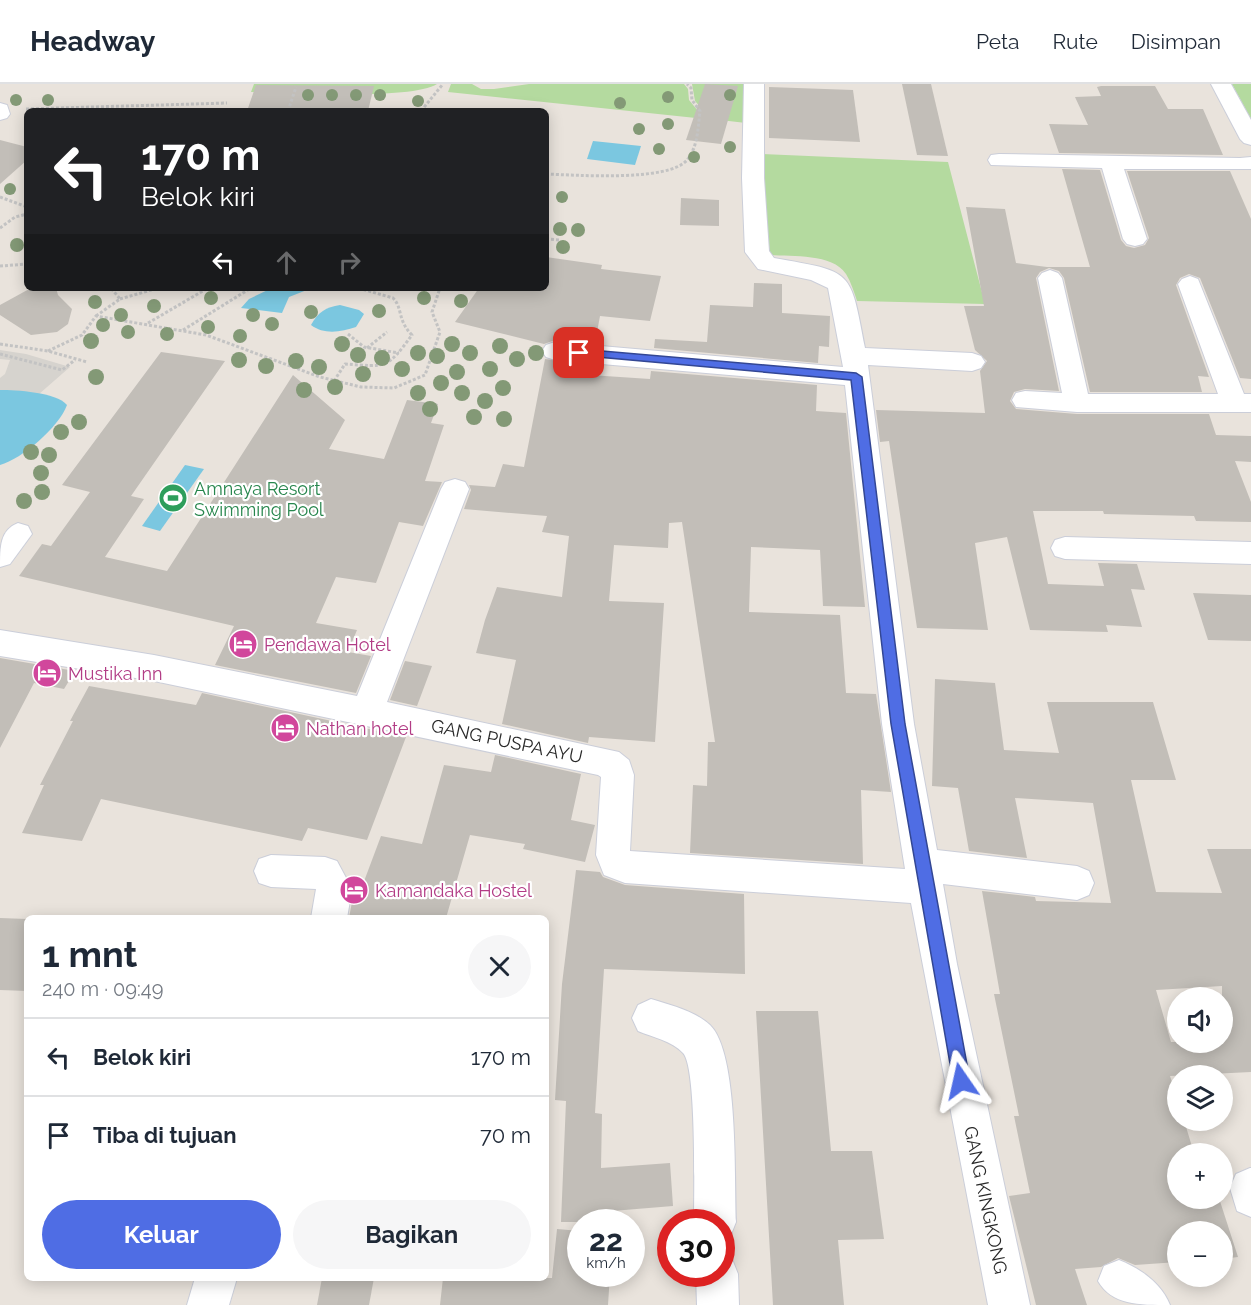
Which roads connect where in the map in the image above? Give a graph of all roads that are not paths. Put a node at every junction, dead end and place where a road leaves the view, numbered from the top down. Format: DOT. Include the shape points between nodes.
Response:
graph roads {
  1 [pos="754,84"];
  2 [pos="1221,84"];
  3 [pos="1251,139"];
  4 [pos="999,160"];
  5 [pos="1110,162"];
  6 [pos="1251,163"];
  7 [pos="1136,239"];
  8 [pos="1050,278"];
  9 [pos="1190,284"];
  10 [pos="555,351"];
  11 [pos="972,362"];
  12 [pos="855,366"];
  13 [pos="1024,400"];
  14 [pos="1077,403"];
  15 [pos="1242,403"];
  16 [pos="455,489"];
  17 [pos="18,534"];
  18 [pos="1065,548"];
  19 [pos="1251,553"];
  20 [pos="0,556"];
  21 [pos="0,643"];
  22 [pos="367,712"];
  23 [pos="271,871"];
  24 [pos="924,876"];
  25 [pos="1077,883"];
  26 [pos="330,915"];
  27 [pos="651,1018"];
  28 [pos="715,1209"];
  29 [pos="215,1281"];
  30 [pos="717,1287"];
  31 [pos="208,1305"];
  32 [pos="718,1305"];
  33 [pos="1009,1305"];
  1 -- 12 [label="street, GANG KINGKONG" via="757,252 766,264 817,273 837,283"];
  2 -- 3 [label="street"];
  4 -- 5 [label="street"];
  5 -- 6 [label="street"];
  5 -- 7 [label="street"];
  8 -- 14 [label="street"];
  9 -- 15 [label="street"];
  10 -- 12 [label="street"];
  11 -- 12 [label="street"];
  12 -- 24 [label="street, GANG KINGKONG" via="898,724"];
  13 -- 14 [label="street"];
  14 -- 15 [label="street"];
  16 -- 22 [label="street"];
  17 -- 20 [label="street"];
  18 -- 19 [label="street"];
  21 -- 22 [label="street, GANG PUSPA AYU" via="154,668"];
  22 -- 24 [label="street, GANG PUSPA AYU" via="607,762 618,774 613,855 616,863 625,867"];
  23 -- 26 [label="street" via="325,873 334,883"];
  24 -- 25 [label="street"];
  24 -- 33 [label="street, GANG KINGKONG" via="966,1104"];
  27 -- 28 [label="street" via="696,1038 706,1052 711,1088"];
  29 -- 31 [label="street"];
  30 -- 32 [label="street"];
}
